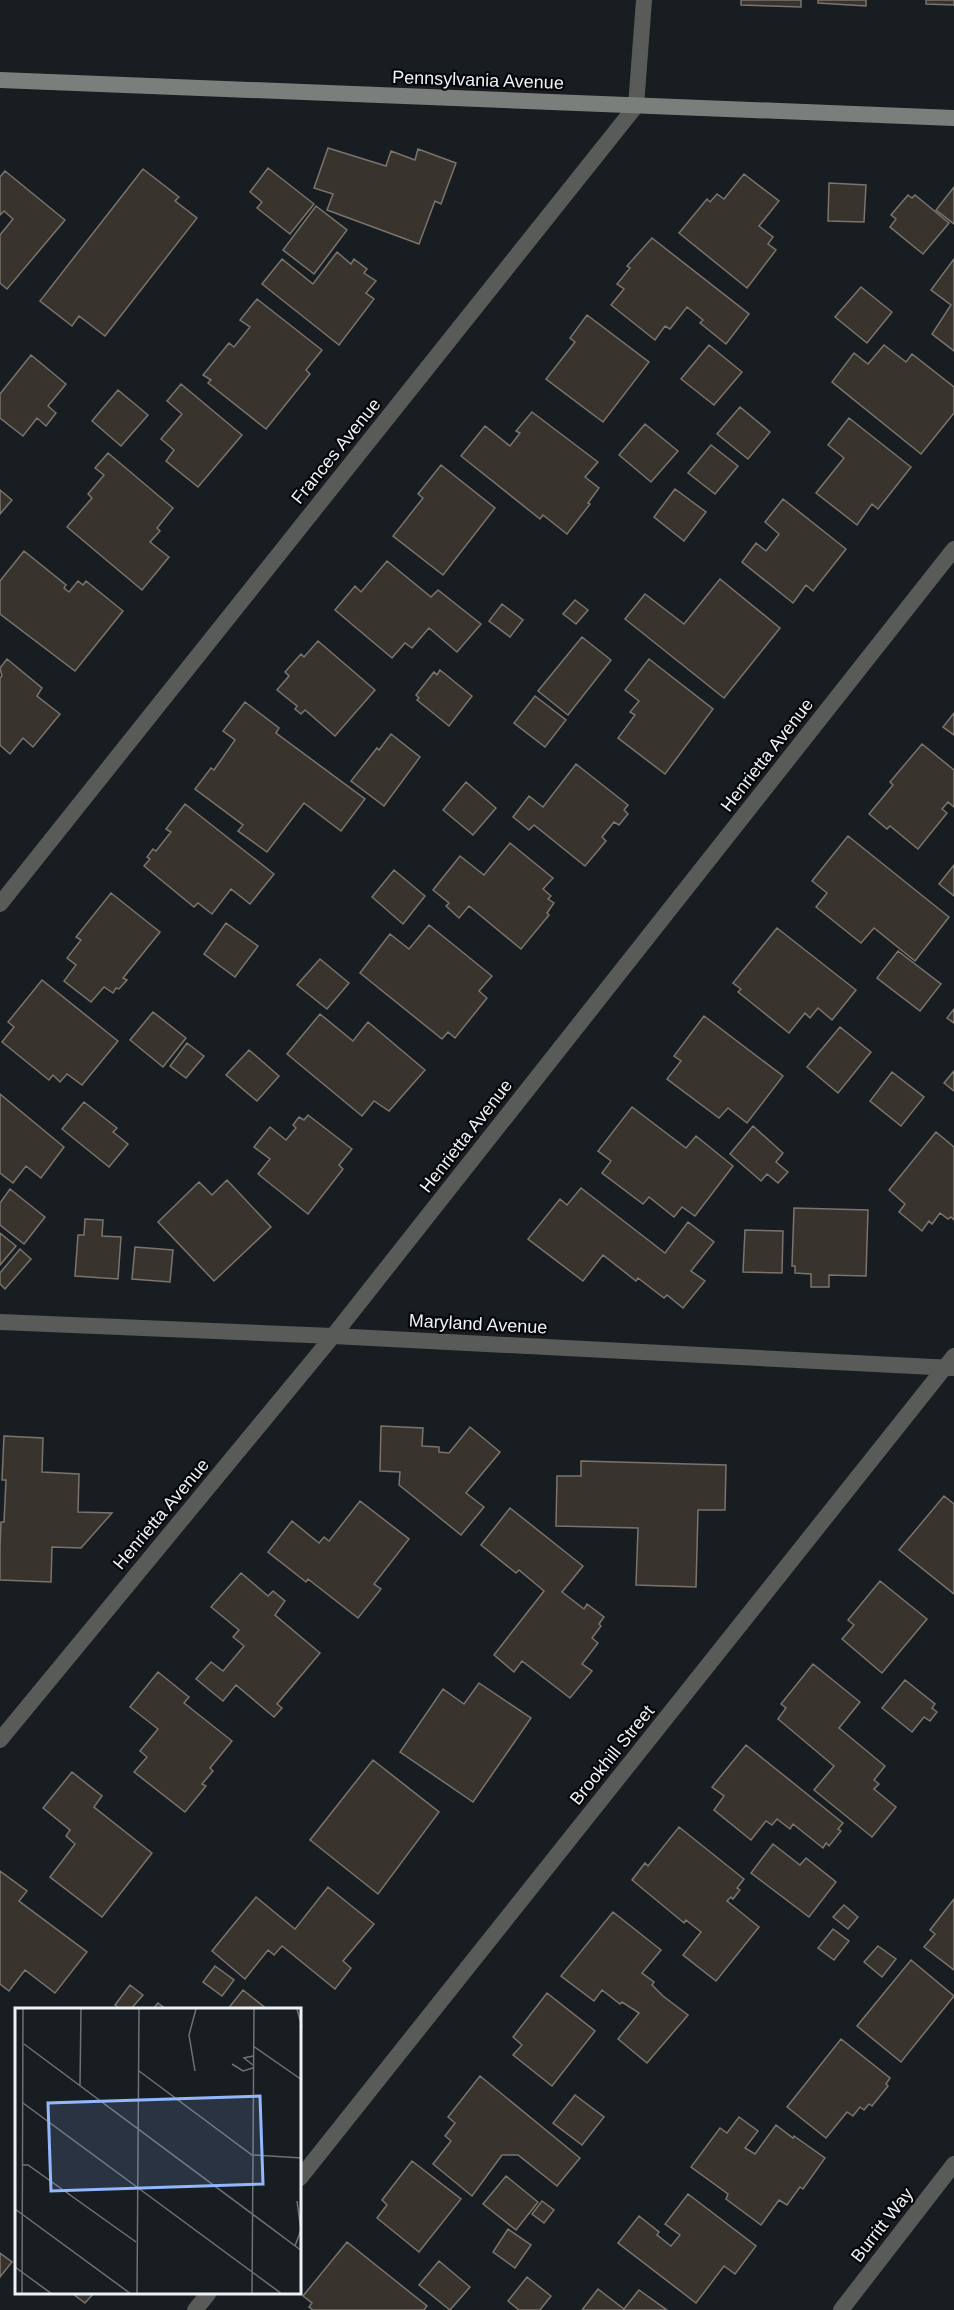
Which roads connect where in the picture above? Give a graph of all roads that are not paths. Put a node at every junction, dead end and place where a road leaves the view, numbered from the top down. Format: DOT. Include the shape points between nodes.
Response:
graph roads {
  1 [pos="644,0"];
  2 [pos="0,80"];
  3 [pos="636,106"];
  4 [pos="954,118"];
  5 [pos="954,549"];
  6 [pos="0,904"];
  7 [pos="0,1322"];
  8 [pos="333,1336"];
  9 [pos="951,1364"];
  10 [pos="0,1740"];
  11 [pos="954,2164"];
  12 [pos="302,2175"];
  13 [pos="207,2295"];
  14 [pos="195,2310"];
  15 [pos="841,2310"];
  1 -- 3 [label="street"];
  2 -- 3 [label="main road, Pennsylvania Avenue"];
  3 -- 4 [label="main road, Pennsylvania Avenue"];
  3 -- 6 [label="street, Frances Avenue"];
  5 -- 8 [label="street, Henrietta Avenue"];
  7 -- 8 [label="street, Maryland Avenue"];
  8 -- 9 [label="street, Maryland Avenue"];
  8 -- 10 [label="street, Henrietta Avenue"];
  9 -- 12 [label="street, Brookhill Street"];
  11 -- 15 [label="street, Burritt Way"];
  13 -- 14 [label="street"];
}
